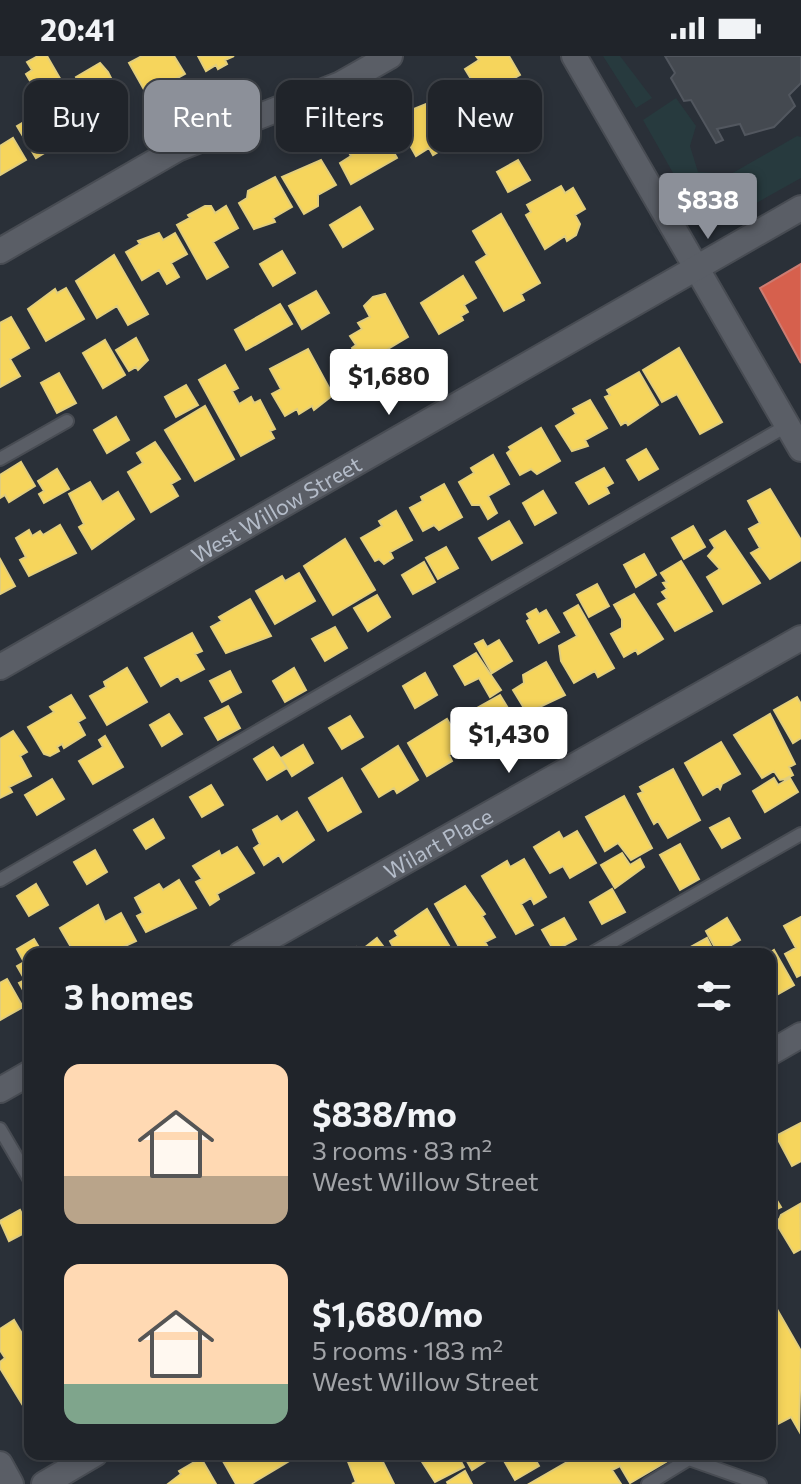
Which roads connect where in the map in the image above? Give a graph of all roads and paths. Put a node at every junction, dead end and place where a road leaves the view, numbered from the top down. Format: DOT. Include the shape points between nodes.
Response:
graph roads {
  1 [pos="390,56"];
  2 [pos="574,56"];
  3 [pos="801,208"];
  4 [pos="0,251"];
  5 [pos="696,269"];
  6 [pos="67,421"];
  7 [pos="788,425"];
  8 [pos="801,449"];
  9 [pos="0,459"];
  10 [pos="801,638"];
  11 [pos="0,667"];
  12 [pos="801,834"];
  13 [pos="0,880"];
  14 [pos="252,948"];
  15 [pos="602,948"];
  16 [pos="798,1043"];
  17 [pos="776,1051"];
  18 [pos="24,1076"];
  19 [pos="0,1090"];
  20 [pos="0,1129"];
  21 [pos="24,1170"];
  22 [pos="85,1460"];
  23 [pos="687,1460"];
  24 [pos="692,1460"];
  25 [pos="0,1464"];
  26 [pos="11,1484"];
  27 [pos="44,1484"];
  28 [pos="648,1484"];
  29 [pos="760,1484"];
  1 -- 4 [label="street" via="341,84 177,149"];
  2 -- 5 [label="street"];
  3 -- 5 [label="street, West Willow Street"];
  5 -- 7 [label="street"];
  5 -- 11 [label="street, West Willow Street"];
  6 -- 9 [label="lane"];
  7 -- 8 [label="street"];
  7 -- 13 [label="lane"];
  10 -- 14 [label="street, Wilart Place"];
  12 -- 15 [label="lane"];
  16 -- 17 [label="street"];
  18 -- 19 [label="street"];
  20 -- 21 [label="lane"];
  22 -- 27 [label="street"];
  23 -- 28 [label="lane"];
  24 -- 29 [label="lane"];
  25 -- 26 [label="street"];
}
